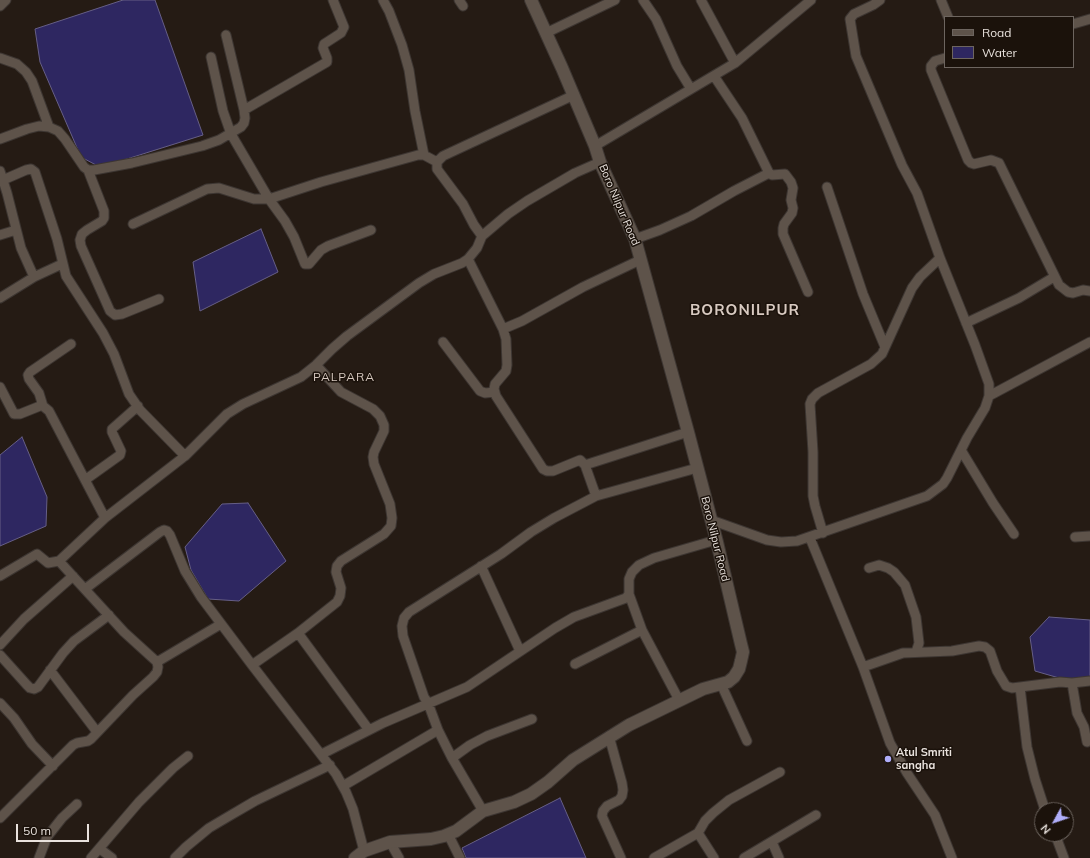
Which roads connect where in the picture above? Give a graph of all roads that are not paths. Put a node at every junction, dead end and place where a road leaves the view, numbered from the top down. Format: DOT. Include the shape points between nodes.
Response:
graph roads {
  1 [pos="6,0"];
  2 [pos="333,0"];
  3 [pos="384,0"];
  4 [pos="531,0"];
  5 [pos="616,0"];
  6 [pos="643,0"];
  7 [pos="701,0"];
  8 [pos="811,0"];
  9 [pos="880,0"];
  10 [pos="941,0"];
  11 [pos="0,6"];
  12 [pos="948,16"];
  13 [pos="1090,19"];
  14 [pos="1074,24"];
  15 [pos="546,33"];
  16 [pos="226,35"];
  17 [pos="211,57"];
  18 [pos="0,58"];
  19 [pos="944,58"];
  20 [pos="735,62"];
  21 [pos="714,76"];
  22 [pos="691,89"];
  23 [pos="574,95"];
  24 [pos="244,110"];
  25 [pos="49,127"];
  26 [pos="231,134"];
  27 [pos="0,139"];
  28 [pos="595,146"];
  29 [pos="424,155"];
  30 [pos="437,162"];
  31 [pos="600,162"];
  32 [pos="88,170"];
  33 [pos="769,173"];
  34 [pos="2,175"];
  35 [pos="827,188"];
  36 [pos="269,199"];
  37 [pos="133,224"];
  38 [pos="16,230"];
  39 [pos="371,230"];
  40 [pos="0,235"];
  41 [pos="482,236"];
  42 [pos="635,239"];
  43 [pos="940,258"];
  44 [pos="468,259"];
  45 [pos="640,260"];
  46 [pos="62,264"];
  47 [pos="34,277"];
  48 [pos="1054,277"];
  49 [pos="1090,291"];
  50 [pos="808,292"];
  51 [pos="0,298"];
  52 [pos="159,300"];
  53 [pos="966,323"];
  54 [pos="503,329"];
  55 [pos="442,342"];
  56 [pos="1090,342"];
  57 [pos="71,344"];
  58 [pos="885,347"];
  59 [pos="316,365"];
  60 [pos="0,386"];
  61 [pos="495,392"];
  62 [pos="990,396"];
  63 [pos="43,406"];
  64 [pos="138,406"];
  65 [pos="688,432"];
  66 [pos="961,450"];
  67 [pos="185,456"];
  68 [pos="585,465"];
  69 [pos="697,468"];
  70 [pos="85,480"];
  71 [pos="596,496"];
  72 [pos="105,518"];
  73 [pos="711,520"];
  74 [pos="823,533"];
  75 [pos="1014,534"];
  76 [pos="1090,536"];
  77 [pos="1075,537"];
  78 [pos="810,538"];
  79 [pos="716,540"];
  80 [pos="59,561"];
  81 [pos="481,566"];
  82 [pos="869,568"];
  83 [pos="0,576"];
  84 [pos="73,576"];
  85 [pos="85,589"];
  86 [pos="629,594"];
  87 [pos="109,615"];
  88 [pos="221,624"];
  89 [pos="642,630"];
  90 [pos="298,633"];
  91 [pos="0,643"];
  92 [pos="520,650"];
  93 [pos="916,652"];
  94 [pos="0,655"];
  95 [pos="157,662"];
  96 [pos="575,664"];
  97 [pos="252,665"];
  98 [pos="863,667"];
  99 [pos="50,670"];
  100 [pos="1090,681"];
  101 [pos="1072,683"];
  102 [pos="721,684"];
  103 [pos="1020,687"];
  104 [pos="680,700"];
  105 [pos="0,703"];
  106 [pos="428,704"];
  107 [pos="532,719"];
  108 [pos="369,730"];
  109 [pos="438,730"];
  110 [pos="97,732"];
  111 [pos="609,736"];
  112 [pos="748,741"];
  113 [pos="1087,742"];
  114 [pos="322,754"];
  115 [pos="188,756"];
  116 [pos="452,758"];
  117 [pos="330,765"];
  118 [pos="53,766"];
  119 [pos="780,772"];
  120 [pos="343,786"];
  121 [pos="1042,802"];
  122 [pos="77,804"];
  123 [pos="483,811"];
  124 [pos="816,815"];
  125 [pos="0,818"];
  126 [pos="698,833"];
  127 [pos="448,834"];
  128 [pos="390,842"];
  129 [pos="772,842"];
  130 [pos="1058,842"];
  131 [pos="100,849"];
  132 [pos="360,854"];
  133 [pos="39,858"];
  134 [pos="91,858"];
  135 [pos="112,858"];
  136 [pos="175,858"];
  137 [pos="399,858"];
  138 [pos="460,858"];
  139 [pos="621,858"];
  140 [pos="654,858"];
  141 [pos="714,858"];
  142 [pos="744,858"];
  143 [pos="779,858"];
  144 [pos="952,858"];
  145 [pos="1064,858"];
  1 -- 11 [label="street"];
  2 -- 24 [label="street" via="344,27 324,44 327,62"];
  3 -- 29 [label="street" via="409,70 414,111"];
  4 -- 15 [label="street, Boro Nilpur Road"];
  5 -- 15 [label="street"];
  6 -- 22 [label="street" via="656,19 677,66"];
  7 -- 20 [label="street"];
  8 -- 20 [label="street"];
  9 -- 43 [label="street" via="854,14 850,19 853,45 902,165 917,193"];
  10 -- 12 [label="street"];
  13 -- 14 [label="street"];
  15 -- 23 [label="street, Boro Nilpur Road"];
  16 -- 24 [label="street"];
  17 -- 26 [label="street" via="222,112"];
  18 -- 25 [label="street" via="17,64 26,72 32,81"];
  19 -- 48 [label="street" via="935,61 930,70 968,160 974,164 990,160 999,163"];
  20 -- 21 [label="street"];
  21 -- 22 [label="street"];
  21 -- 33 [label="street" via="742,118"];
  22 -- 28 [label="street"];
  23 -- 28 [label="street, Boro Nilpur Road"];
  23 -- 30 [label="street" via="443,156"];
  24 -- 26 [label="street" via="244,123"];
  25 -- 27 [label="street" via="33,127"];
  25 -- 32 [label="street" via="58,131"];
  26 -- 32 [label="street" via="186,150"];
  26 -- 36 [label="street"];
  28 -- 31 [label="street, Boro Nilpur Road"];
  29 -- 30 [label="street"];
  29 -- 36 [label="street" via="398,160"];
  30 -- 41 [label="street" via="437,169 463,204"];
  31 -- 41 [label="street" via="575,173 527,201"];
  31 -- 42 [label="street, Boro Nilpur Road"];
  32 -- 52 [label="street" via="104,211 104,218 82,234 80,240 110,311 115,315 122,314"];
  33 -- 42 [label="street" via="690,216"];
  33 -- 50 [label="street" via="785,174 793,188 792,213 782,228"];
  34 -- 38 [label="street"];
  34 -- 46 [label="street" via="31,169 35,172 57,239"];
  35 -- 58 [label="street" via="863,294"];
  36 -- 37 [label="street" via="254,199 219,188 207,189"];
  36 -- 39 [label="street" via="291,231 305,264 309,264 328,246"];
  38 -- 40 [label="street"];
  38 -- 47 [label="street"];
  41 -- 44 [label="street"];
  42 -- 45 [label="street, Boro Nilpur Road"];
  43 -- 53 [label="street"];
  43 -- 58 [label="street" via="912,288"];
  44 -- 54 [label="street"];
  44 -- 59 [label="street" via="419,283 337,344"];
  45 -- 54 [label="street"];
  45 -- 65 [label="street, Boro Nilpur Road"];
  46 -- 47 [label="street"];
  46 -- 64 [label="street" via="69,281 112,349 130,394"];
  47 -- 51 [label="street"];
  48 -- 49 [label="street" via="1068,292"];
  48 -- 53 [label="street" via="1019,298"];
  53 -- 62 [label="street"];
  54 -- 61 [label="street" via="507,365 506,371 495,384"];
  55 -- 61 [label="street" via="480,391"];
  56 -- 62 [label="street"];
  57 -- 63 [label="street" via="28,375 39,393"];
  58 -- 74 [label="street" via="882,354 871,364 818,392 812,398 810,404 813,496"];
  59 -- 67 [label="street" via="301,377 227,414"];
  59 -- 90 [label="street" via="341,392 373,409 384,424 384,431 373,457 390,504 392,518 391,526 384,534 341,561 336,572 341,588 337,602"];
  60 -- 63 [label="street" via="14,414"];
  61 -- 68 [label="street" via="543,469 553,471 580,460"];
  62 -- 66 [label="street"];
  63 -- 70 [label="street" via="49,411"];
  64 -- 67 [label="street"];
  64 -- 70 [label="street" via="112,429 121,450 120,456"];
  65 -- 68 [label="street"];
  65 -- 69 [label="street, Boro Nilpur Road"];
  66 -- 74 [label="street" via="943,484 927,496"];
  66 -- 75 [label="street"];
  67 -- 72 [label="street"];
  68 -- 71 [label="street"];
  69 -- 71 [label="street"];
  69 -- 73 [label="street, Boro Nilpur Road"];
  70 -- 72 [label="street"];
  71 -- 81 [label="street" via="554,518"];
  72 -- 80 [label="street"];
  73 -- 78 [label="street" via="766,540 781,542"];
  73 -- 79 [label="street, Boro Nilpur Road"];
  74 -- 78 [label="street"];
  76 -- 77 [label="street"];
  78 -- 98 [label="street"];
  79 -- 86 [label="street" via="654,558 639,565 629,579"];
  79 -- 102 [label="street, Boro Nilpur Road" via="742,652 739,669 728,682"];
  80 -- 83 [label="street" via="48,563 37,554"];
  80 -- 84 [label="street"];
  81 -- 92 [label="street"];
  81 -- 106 [label="street" via="409,612 404,618 403,636"];
  82 -- 93 [label="street" via="888,568 905,585 916,617 919,643"];
  84 -- 85 [label="street"];
  84 -- 91 [label="street"];
  85 -- 87 [label="street"];
  85 -- 88 [label="street" via="164,530 170,535 185,571 200,597"];
  86 -- 89 [label="street"];
  86 -- 92 [label="street" via="626,598 574,617"];
  87 -- 95 [label="street"];
  87 -- 99 [label="street" via="74,641"];
  88 -- 95 [label="street"];
  88 -- 97 [label="street"];
  89 -- 96 [label="street"];
  89 -- 104 [label="street"];
  90 -- 97 [label="street"];
  90 -- 108 [label="street"];
  92 -- 106 [label="street" via="467,687"];
  93 -- 98 [label="street"];
  93 -- 103 [label="street" via="985,647 990,651 1006,686"];
  94 -- 99 [label="street" via="30,688 38,687"];
  95 -- 110 [label="street" via="157,672"];
  97 -- 114 [label="street"];
  98 -- 144 [label="street" via="890,743 935,815"];
  99 -- 110 [label="street"];
  100 -- 101 [label="street"];
  101 -- 103 [label="street"];
  101 -- 113 [label="street" via="1077,712 1084,726"];
  102 -- 104 [label="street, Boro Nilpur Road"];
  102 -- 112 [label="street"];
  103 -- 121 [label="street" via="1027,747"];
  104 -- 111 [label="street, Boro Nilpur Road"];
  105 -- 118 [label="street"];
  106 -- 108 [label="street"];
  106 -- 109 [label="street"];
  107 -- 116 [label="street" via="487,736"];
  108 -- 114 [label="street"];
  109 -- 116 [label="street"];
  109 -- 120 [label="street"];
  110 -- 118 [label="street" via="88,741 73,745"];
  111 -- 123 [label="street, Boro Nilpur Road" via="573,760 531,794"];
  111 -- 139 [label="street" via="623,790 622,796 607,806 602,816"];
  114 -- 117 [label="street"];
  115 -- 131 [label="street" via="144,796"];
  116 -- 123 [label="street"];
  117 -- 120 [label="street"];
  117 -- 136 [label="street" via="255,801 209,828"];
  118 -- 125 [label="street"];
  119 -- 126 [label="street" via="712,813"];
  120 -- 132 [label="street" via="353,809"];
  122 -- 133 [label="street" via="46,837"];
  123 -- 127 [label="street, Boro Nilpur Road"];
  124 -- 129 [label="street"];
  126 -- 140 [label="street"];
  126 -- 141 [label="street"];
  127 -- 128 [label="street, Boro Nilpur Road" via="431,839"];
  127 -- 138 [label="street"];
  128 -- 132 [label="street, Boro Nilpur Road"];
  128 -- 137 [label="street"];
  129 -- 142 [label="street"];
  129 -- 143 [label="street"];
  130 -- 145 [label="street"];
  131 -- 134 [label="street"];
  131 -- 135 [label="street"];
}
